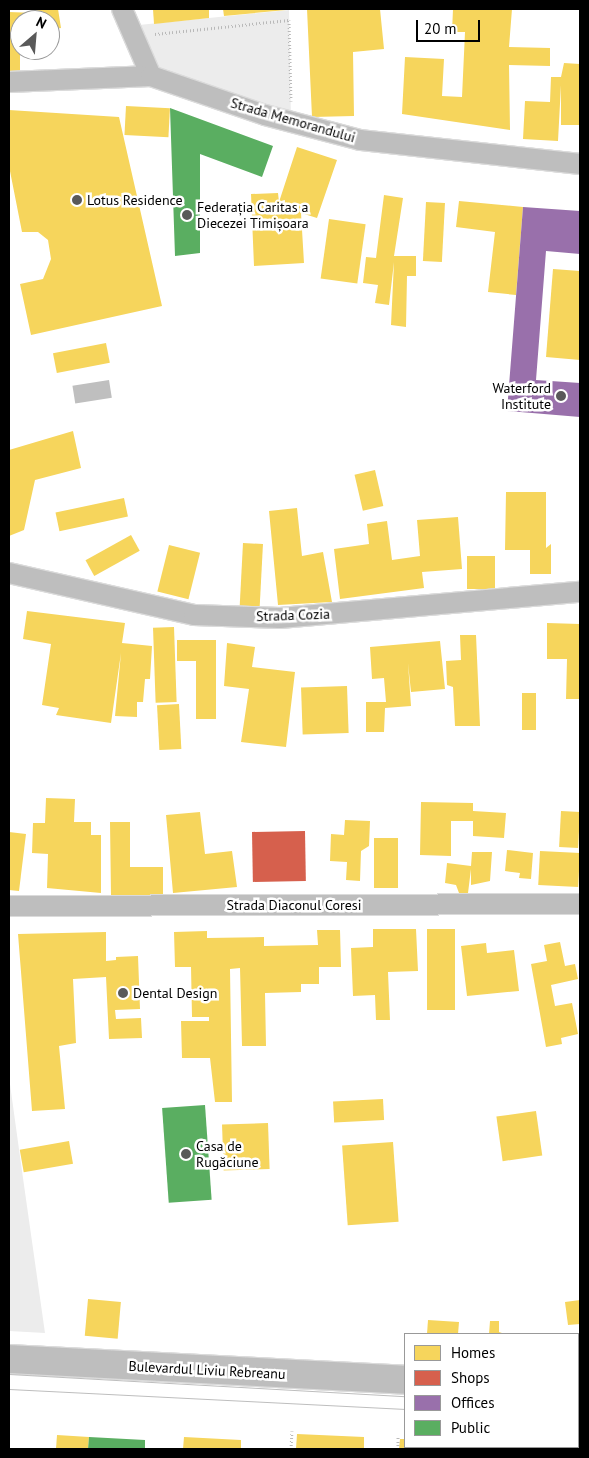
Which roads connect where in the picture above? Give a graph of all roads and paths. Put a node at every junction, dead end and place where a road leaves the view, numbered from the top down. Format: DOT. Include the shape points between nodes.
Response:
graph roads {
  1 [pos="122,9"];
  2 [pos="134,36"];
  3 [pos="151,76"];
  4 [pos="9,82"];
  5 [pos="292,122"];
  6 [pos="580,164"];
  7 [pos="9,573"];
  8 [pos="580,592"];
  9 [pos="580,904"];
  10 [pos="9,906"];
  11 [pos="9,1360"];
  12 [pos="404,1380"];
  13 [pos="292,1431"];
  14 [pos="398,1437"];
  15 [pos="292,1449"];
  16 [pos="398,1449"];
  1 -- 2 [label="street"];
  2 -- 3 [label="street"];
  2 -- 5 [label="path" via="289,20"];
  3 -- 4 [label="street, Strada Memorandului"];
  3 -- 5 [label="street, Strada Memorandului"];
  5 -- 6 [label="street, Strada Memorandului" via="360,140"];
  7 -- 8 [label="street, Strada Cozia" via="194,615 280,618"];
  9 -- 10 [label="street, Strada Diaconul Coresi"];
  11 -- 12 [label="main road, Bulevardul Liviu Rebreanu"];
  13 -- 15 [label="path"];
  14 -- 16 [label="path"];
}
